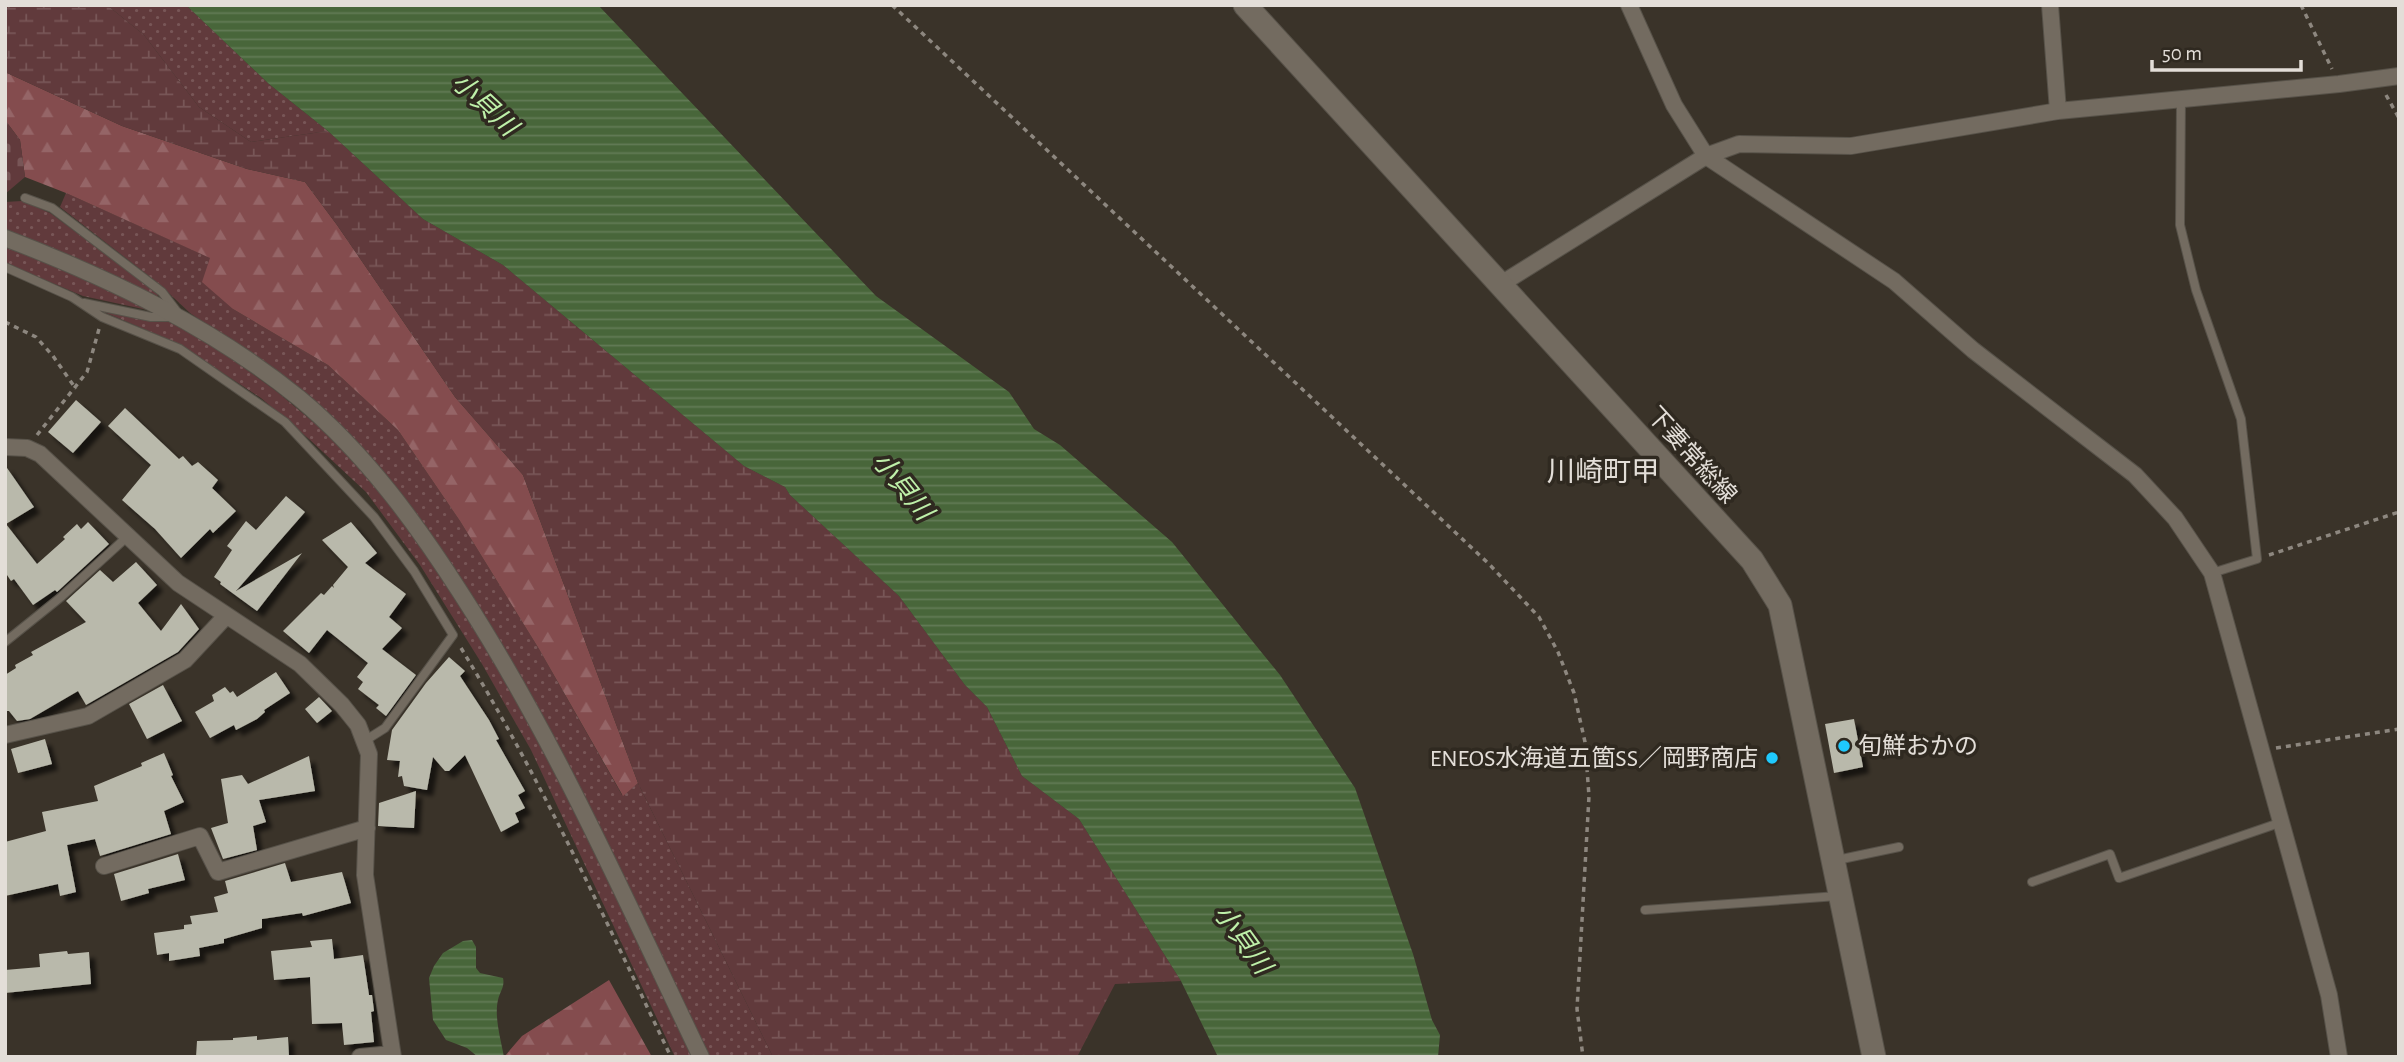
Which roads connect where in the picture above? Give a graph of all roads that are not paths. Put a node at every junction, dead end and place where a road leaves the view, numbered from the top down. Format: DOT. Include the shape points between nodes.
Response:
graph roads {
  1 [pos="1245,5"];
  2 [pos="1629,5"];
  3 [pos="2050,5"];
  4 [pos="2399,76"];
  5 [pos="2181,99"];
  6 [pos="2058,111"];
  7 [pos="1706,156"];
  8 [pos="25,198"];
  9 [pos="5,238"];
  10 [pos="5,267"];
  11 [pos="1501,284"];
  12 [pos="78,301"];
  13 [pos="181,318"];
  14 [pos="5,447"];
  15 [pos="128,536"];
  16 [pos="2212,573"];
  17 [pos="226,616"];
  18 [pos="5,642"];
  19 [pos="5,734"];
  20 [pos="366,740"];
  21 [pos="2282,822"];
  22 [pos="367,828"];
  23 [pos="1899,847"];
  24 [pos="1833,861"];
  25 [pos="104,866"];
  26 [pos="2032,881"];
  27 [pos="1841,896"];
  28 [pos="1645,910"];
  29 [pos="392,1055"];
  30 [pos="360,1057"];
  31 [pos="701,1057"];
  32 [pos="1874,1057"];
  33 [pos="2339,1057"];
  1 -- 11 [label="main road, 下妻常総線"];
  2 -- 7 [label="street" via="1674,105"];
  3 -- 6 [label="street"];
  4 -- 5 [label="street"];
  5 -- 6 [label="street"];
  5 -- 16 [label="lane" via="2180,225 2196,290 2241,419 2257,559"];
  6 -- 7 [label="street" via="1852,146 1739,144"];
  7 -- 11 [label="street"];
  7 -- 16 [label="street" via="1894,281 1973,350 2135,475 2175,518"];
  8 -- 13 [label="lane" via="52,208 162,292"];
  9 -- 13 [label="street"];
  10 -- 12 [label="lane"];
  11 -- 24 [label="main road, 下妻常総線" via="1752,560 1780,605"];
  12 -- 13 [label="lane" via="151,317"];
  12 -- 20 [label="lane" via="102,317 180,349 285,422 374,517 414,571 453,635 385,728"];
  13 -- 31 [label="street" via="299,398 343,439 390,491 438,558 568,781"];
  14 -- 15 [label="street" via="40,454"];
  15 -- 17 [label="street" via="178,583"];
  15 -- 18 [label="lane"];
  16 -- 21 [label="street"];
  17 -- 19 [label="street" via="185,660 88,716"];
  17 -- 20 [label="street" via="300,664 342,705"];
  20 -- 22 [label="street"];
  21 -- 26 [label="lane" via="2119,878 2110,854"];
  21 -- 33 [label="street" via="2329,996"];
  22 -- 25 [label="street" via="218,872 200,836"];
  22 -- 29 [label="street" via="365,875"];
  23 -- 24 [label="lane"];
  24 -- 27 [label="main road, 下妻常総線"];
  27 -- 28 [label="lane"];
  27 -- 32 [label="main road, 下妻常総線"];
  29 -- 30 [label="street"];
}
